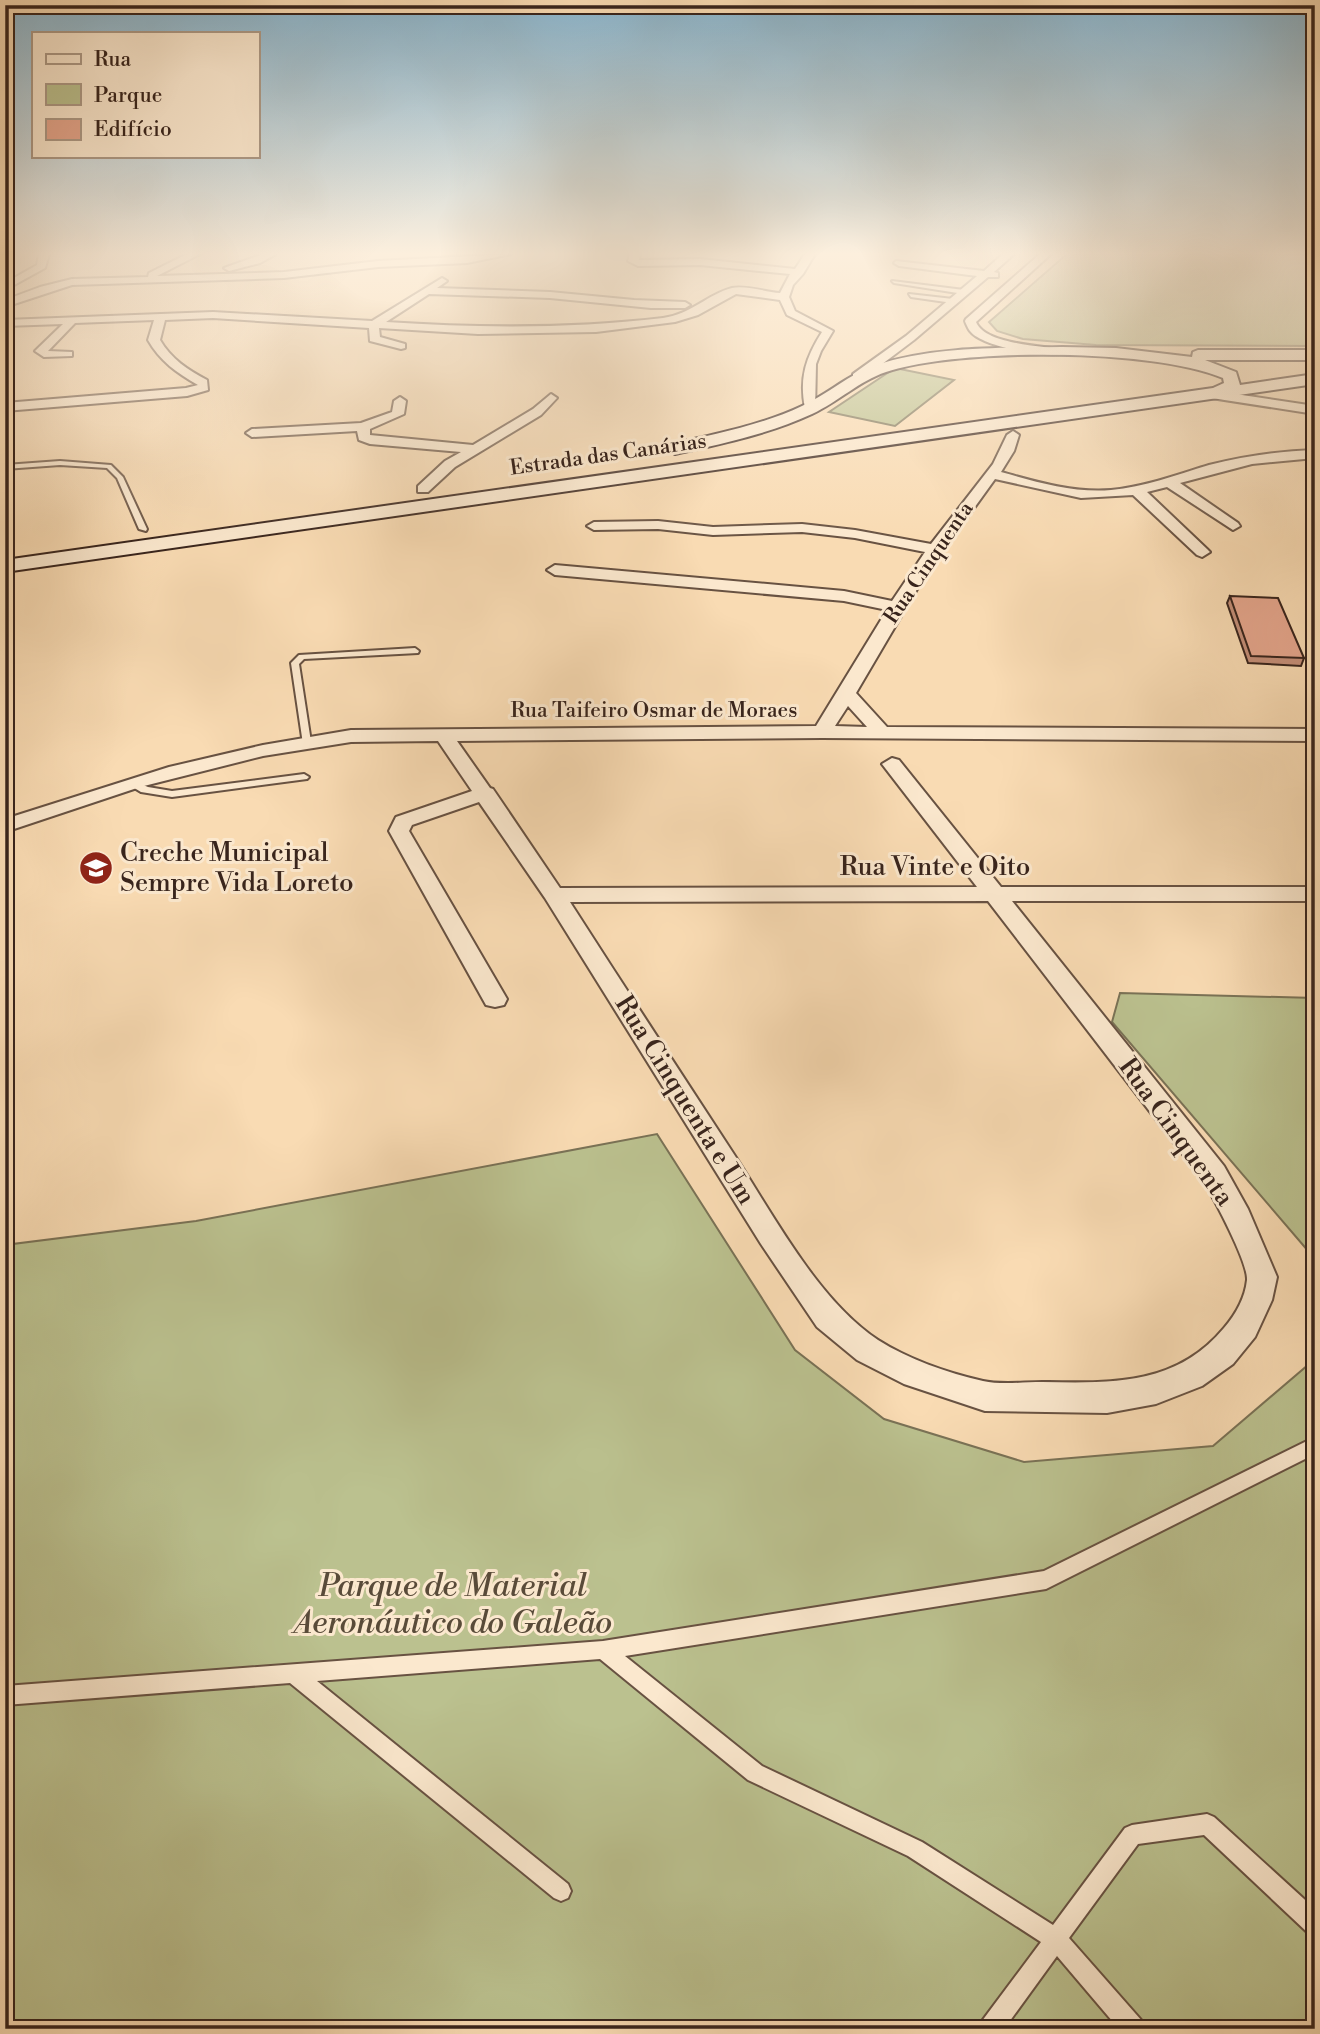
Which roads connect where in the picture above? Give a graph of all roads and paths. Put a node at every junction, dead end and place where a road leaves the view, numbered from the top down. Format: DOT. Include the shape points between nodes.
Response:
graph roads {
  1 [pos="43,349"];
  2 [pos="158,349"];
  3 [pos="817,349"];
  4 [pos="892,349"];
  5 [pos="1038,349"];
  6 [pos="1067,353"];
  7 [pos="68,354"];
  8 [pos="1154,355"];
  9 [pos="1315,355"];
  10 [pos="857,377"];
  11 [pos="1315,379"];
  12 [pos="1213,393"];
  13 [pos="551,398"];
  14 [pos="400,401"];
  15 [pos="5,407"];
  16 [pos="811,408"];
  17 [pos="1315,410"];
  18 [pos="363,427"];
  19 [pos="252,433"];
  20 [pos="1013,436"];
  21 [pos="897,437"];
  22 [pos="474,449"];
  23 [pos="1315,454"];
  24 [pos="5,467"];
  25 [pos="991,474"];
  26 [pos="1171,483"];
  27 [pos="422,489"];
  28 [pos="1135,489"];
  29 [pos="594,526"];
  30 [pos="1233,526"];
  31 [pos="143,529"];
  32 [pos="121,541"];
  33 [pos="5,547"];
  34 [pos="934,549"];
  35 [pos="1202,552"];
  36 [pos="5,566"];
  37 [pos="555,570"];
  38 [pos="896,607"];
  39 [pos="415,651"];
  40 [pos="847,694"];
  41 [pos="822,732"];
  42 [pos="882,732"];
  43 [pos="443,735"];
  44 [pos="1315,735"];
  45 [pos="306,741"];
  46 [pos="892,764"];
  47 [pos="304,777"];
  48 [pos="131,783"];
  49 [pos="486,793"];
  50 [pos="5,826"];
  51 [pos="1315,894"];
  52 [pos="554,895"];
  53 [pos="993,895"];
  54 [pos="495,999"];
  55 [pos="985,1396"];
  56 [pos="1315,1445"];
  57 [pos="603,1650"];
  58 [pos="293,1674"];
  59 [pos="5,1696"];
  60 [pos="561,1891"];
  61 [pos="1315,1924"];
  62 [pos="1056,1939"];
  63 [pos="990,2029"];
  64 [pos="1134,2029"];
  1 -- 7 [label="street" via="44,354"];
  2 -- 15 [label="street" via="205,385 187,392"];
  3 -- 16 [label="street" via="807,394"];
  4 -- 10 [label="street"];
  5 -- 6 [label="street"];
  6 -- 8 [label="main road, Estrada das Canárias"];
  6 -- 10 [label="main road, Estrada das Canárias" via="942,356"];
  8 -- 9 [label="main road"];
  8 -- 12 [label="main road" via="1200,360 1223,369 1232,385"];
  10 -- 16 [label="main road, Estrada das Canárias"];
  11 -- 12 [label="main road, Estrada das Canárias"];
  12 -- 17 [label="street"];
  12 -- 21 [label="main road, Estrada das Canárias"];
  13 -- 22 [label="street" via="537,412"];
  14 -- 18 [label="street" via="397,415"];
  16 -- 21 [label="main road" via="816,419 830,427 864,436"];
  16 -- 27 [label="main road, Estrada das Canárias" via="763,427 662,452"];
  18 -- 19 [label="street"];
  18 -- 22 [label="street" via="370,440"];
  20 -- 25 [label="street, Rua Cinquenta"];
  21 -- 32 [label="main road, Estrada das Canárias"];
  22 -- 27 [label="street"];
  23 -- 26 [label="street" via="1268,456"];
  24 -- 31 [label="lane" via="109,466 120,477"];
  25 -- 28 [label="street" via="1076,494 1112,495"];
  25 -- 34 [label="street, Rua Cinquenta"];
  26 -- 28 [label="street"];
  26 -- 30 [label="street"];
  27 -- 31 [label="main road, Estrada das Canárias"];
  28 -- 35 [label="street"];
  29 -- 34 [label="street" via="658,525 706,531 802,528"];
  31 -- 32 [label="main road, Estrada das Canárias"];
  32 -- 33 [label="main road, Estrada das Canárias"];
  32 -- 36 [label="main road, Estrada das Canárias"];
  34 -- 38 [label="street, Rua Cinquenta"];
  37 -- 38 [label="street" via="844,596"];
  38 -- 40 [label="street, Rua Cinquenta"];
  39 -- 45 [label="lane" via="302,657 295,663"];
  40 -- 41 [label="street, Rua Cinquenta"];
  40 -- 42 [label="street"];
  41 -- 42 [label="street, Rua Taifeiro Osmar de Moraes"];
  41 -- 43 [label="street, Rua Taifeiro Osmar de Moraes"];
  42 -- 44 [label="street, Rua Taifeiro Osmar de Moraes"];
  43 -- 45 [label="street, Rua Taifeiro Osmar de Moraes"];
  43 -- 49 [label="street, Rua Cinquenta e Um"];
  45 -- 48 [label="street, Rua Taifeiro Osmar de Moraes"];
  46 -- 53 [label="street, Rua Cinquenta"];
  47 -- 48 [label="lane" via="172,794"];
  48 -- 50 [label="street, Rua Taifeiro Osmar de Moraes"];
  49 -- 52 [label="street, Rua Cinquenta e Um"];
  49 -- 54 [label="street" via="417,814 403,821 399,831"];
  51 -- 53 [label="street, Rua Vinte e Oito"];
  52 -- 53 [label="street, Rua Vinte e Oito"];
  52 -- 55 [label="street, Rua Cinquenta e Um" via="828,1318 868,1350 915,1374"];
  53 -- 55 [label="street, Rua Cinquenta" via="1214,1174 1262,1277 1244,1327 1222,1354 1191,1376 1156,1389 1107,1398"];
  56 -- 57 [label="lane" via="1046,1580"];
  57 -- 58 [label="lane"];
  57 -- 62 [label="lane" via="755,1773 915,1849"];
  58 -- 59 [label="lane"];
  58 -- 60 [label="lane"];
  61 -- 62 [label="lane" via="1207,1824 1132,1835"];
  62 -- 63 [label="lane"];
  62 -- 64 [label="lane"];
}
